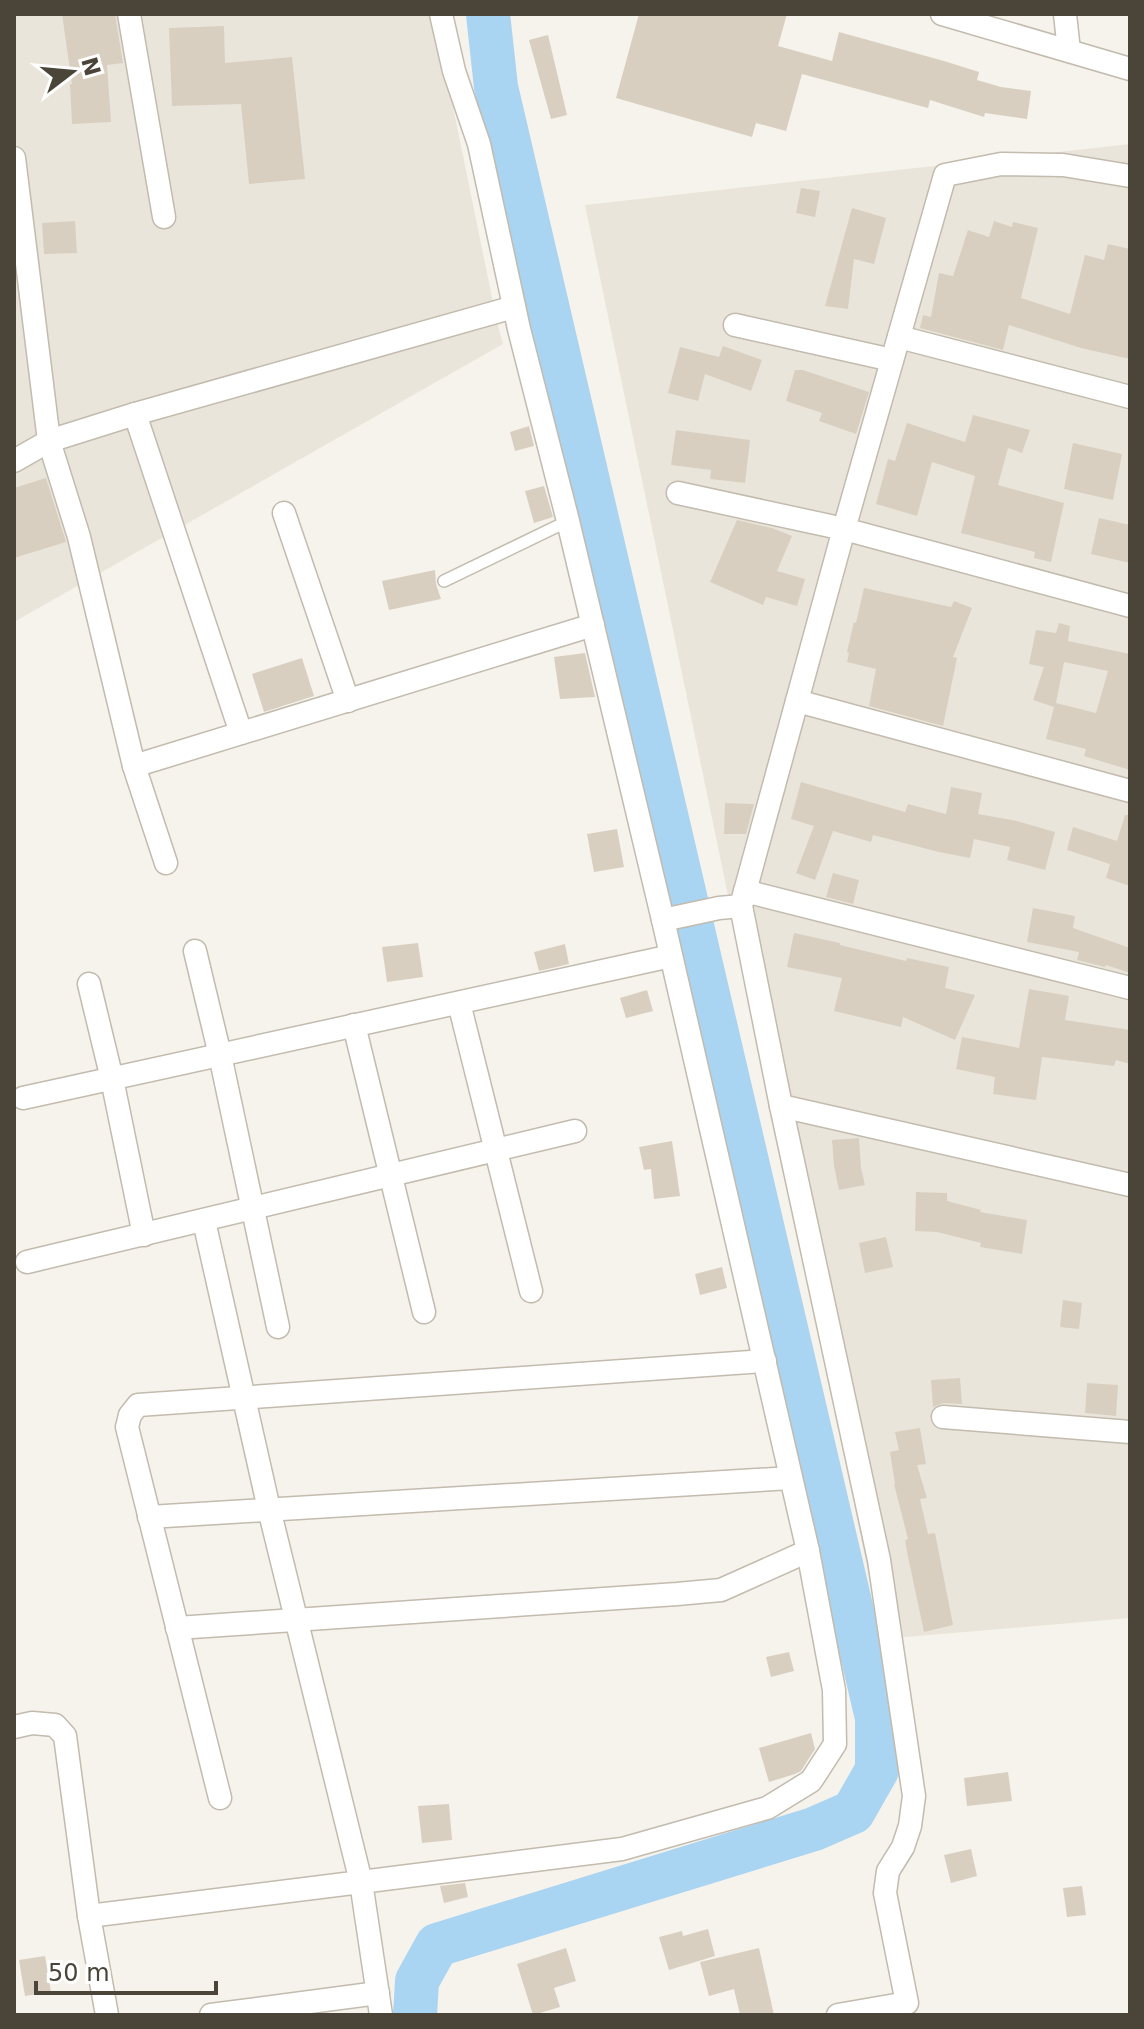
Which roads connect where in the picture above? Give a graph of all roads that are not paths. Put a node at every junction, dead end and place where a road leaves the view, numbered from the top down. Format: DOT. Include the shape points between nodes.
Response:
graph roads {
  1 [pos="129,14"];
  2 [pos="441,14"];
  3 [pos="942,14"];
  4 [pos="1065,14"];
  5 [pos="1069,51"];
  6 [pos="1130,69"];
  7 [pos="14,158"];
  8 [pos="1130,176"];
  9 [pos="164,217"];
  10 [pos="514,307"];
  11 [pos="735,325"];
  12 [pos="899,337"];
  13 [pos="892,360"];
  14 [pos="1130,397"];
  15 [pos="135,414"];
  16 [pos="49,441"];
  17 [pos="14,461"];
  18 [pos="678,493"];
  19 [pos="284,513"];
  20 [pos="568,521"];
  21 [pos="844,529"];
  22 [pos="444,581"];
  23 [pos="1130,606"];
  24 [pos="593,625"];
  25 [pos="348,701"];
  26 [pos="797,701"];
  27 [pos="241,733"];
  28 [pos="134,766"];
  29 [pos="1130,791"];
  30 [pos="166,863"];
  31 [pos="735,902"];
  32 [pos="669,919"];
  33 [pos="195,951"];
  34 [pos="671,956"];
  35 [pos="89,984"];
  36 [pos="1130,988"];
  37 [pos="459,1003"];
  38 [pos="354,1025"];
  39 [pos="220,1055"];
  40 [pos="112,1079"];
  41 [pos="23,1098"];
  42 [pos="781,1106"];
  43 [pos="575,1131"];
  44 [pos="496,1151"];
  45 [pos="392,1175"];
  46 [pos="1130,1185"];
  47 [pos="253,1210"];
  48 [pos="204,1221"];
  49 [pos="144,1235"];
  50 [pos="27,1262"];
  51 [pos="531,1291"];
  52 [pos="424,1312"];
  53 [pos="278,1327"];
  54 [pos="765,1361"];
  55 [pos="244,1398"];
  56 [pos="943,1417"];
  57 [pos="1130,1432"];
  58 [pos="791,1478"];
  59 [pos="269,1509"];
  60 [pos="149,1517"];
  61 [pos="808,1551"];
  62 [pos="297,1620"];
  63 [pos="177,1628"];
  64 [pos="14,1727"];
  65 [pos="220,1798"];
  66 [pos="361,1882"];
  67 [pos="89,1916"];
  68 [pos="379,2004"];
  69 [pos="908,2009"];
  70 [pos="107,2015"];
  71 [pos="211,2015"];
  72 [pos="838,2015"];
  1 -- 9 [label="street"];
  2 -- 10 [label="street" via="479,144"];
  3 -- 5 [label="street"];
  4 -- 5 [label="street"];
  5 -- 6 [label="street"];
  7 -- 16 [label="street"];
  8 -- 12 [label="street" via="1032,164 945,175"];
  10 -- 15 [label="street"];
  10 -- 20 [label="street"];
  11 -- 13 [label="street"];
  12 -- 13 [label="street"];
  12 -- 14 [label="street"];
  13 -- 21 [label="street"];
  15 -- 16 [label="street"];
  15 -- 27 [label="street"];
  16 -- 17 [label="street"];
  16 -- 28 [label="street" via="79,537"];
  18 -- 21 [label="street"];
  19 -- 25 [label="street"];
  20 -- 22 [label="lane"];
  20 -- 24 [label="street"];
  21 -- 23 [label="street"];
  21 -- 26 [label="street"];
  24 -- 25 [label="street"];
  24 -- 32 [label="street"];
  25 -- 27 [label="street"];
  26 -- 29 [label="street"];
  26 -- 31 [label="street"];
  27 -- 28 [label="street"];
  28 -- 30 [label="street"];
  31 -- 32 [label="street"];
  31 -- 36 [label="street"];
  31 -- 42 [label="street"];
  32 -- 34 [label="street"];
  33 -- 39 [label="street"];
  34 -- 37 [label="street"];
  34 -- 54 [label="street"];
  35 -- 40 [label="street"];
  37 -- 38 [label="street"];
  37 -- 44 [label="street"];
  38 -- 39 [label="street"];
  38 -- 45 [label="street"];
  39 -- 40 [label="street"];
  39 -- 47 [label="street"];
  40 -- 41 [label="street"];
  40 -- 49 [label="street"];
  42 -- 46 [label="street"];
  42 -- 69 [label="street" via="879,1560 914,1796 910,1826 888,1871 885,1893"];
  43 -- 44 [label="street"];
  44 -- 45 [label="street"];
  44 -- 51 [label="street"];
  45 -- 47 [label="street"];
  45 -- 52 [label="street"];
  47 -- 48 [label="street"];
  47 -- 53 [label="street"];
  48 -- 49 [label="street"];
  48 -- 55 [label="street"];
  49 -- 50 [label="street"];
  54 -- 55 [label="street"];
  54 -- 58 [label="street"];
  55 -- 59 [label="street"];
  55 -- 60 [label="street" via="138,1405 130,1415 127,1427"];
  56 -- 57 [label="street"];
  58 -- 59 [label="street"];
  58 -- 61 [label="street"];
  59 -- 60 [label="street"];
  59 -- 62 [label="street"];
  60 -- 63 [label="street"];
  61 -- 62 [label="street" via="721,1590"];
  61 -- 66 [label="street" via="834,1690 835,1744 811,1781 767,1808 622,1849"];
  62 -- 63 [label="street"];
  62 -- 66 [label="street"];
  63 -- 65 [label="street"];
  64 -- 67 [label="street" via="55,1725 65,1736"];
  66 -- 67 [label="street"];
  66 -- 68 [label="street"];
  67 -- 70 [label="street"];
  68 -- 71 [label="street"];
  69 -- 72 [label="street"];
}
